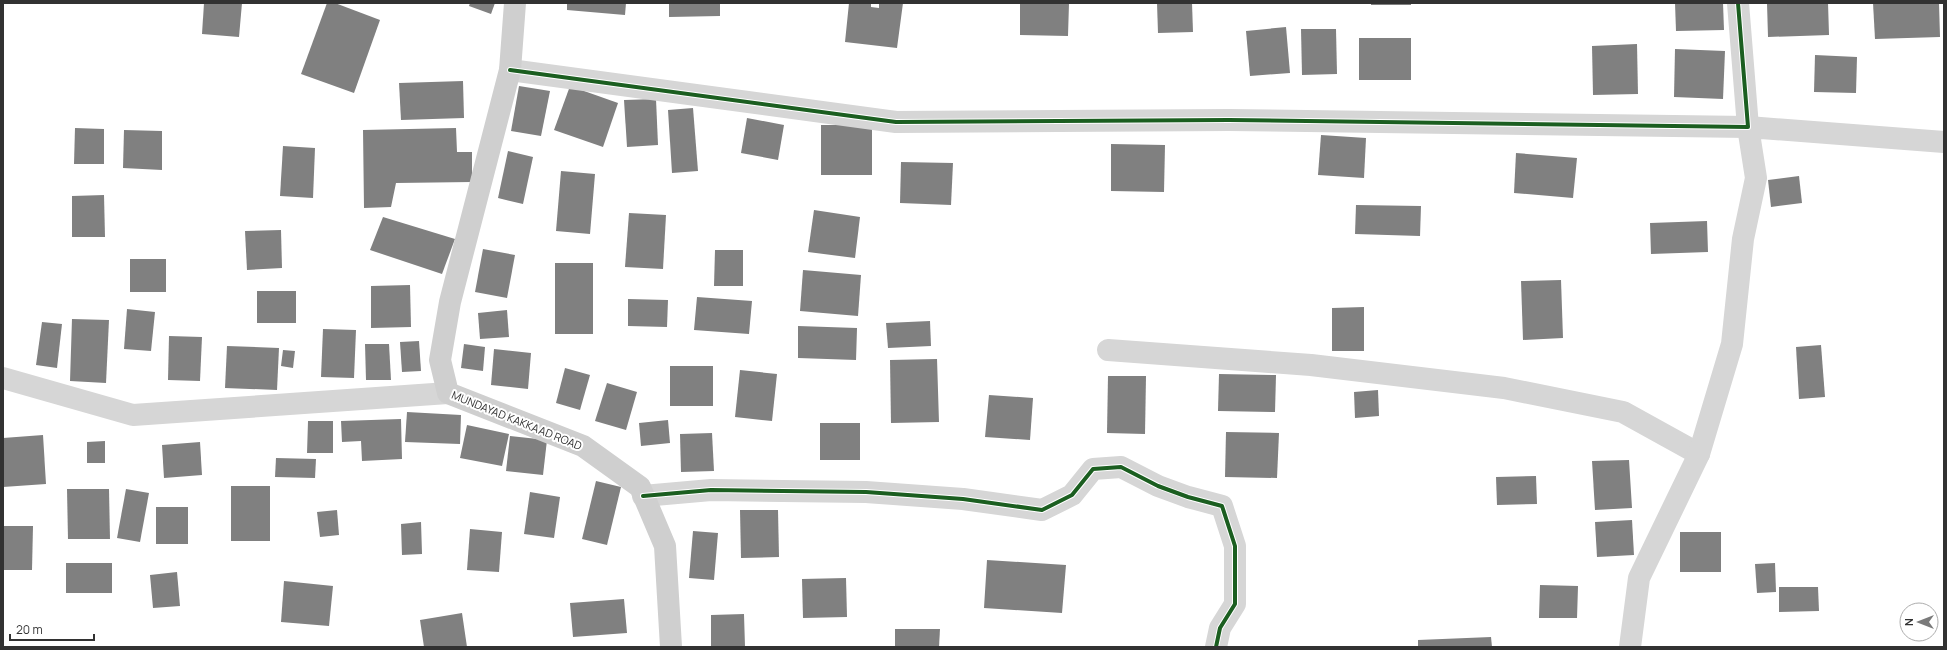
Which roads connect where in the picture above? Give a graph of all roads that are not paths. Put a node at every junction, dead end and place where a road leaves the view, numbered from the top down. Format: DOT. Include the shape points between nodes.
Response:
graph roads {
  1 [pos="515,3"];
  2 [pos="1738,3"];
  3 [pos="510,70"];
  4 [pos="1748,127"];
  5 [pos="1944,142"];
  6 [pos="1108,350"];
  7 [pos="3,378"];
  8 [pos="448,392"];
  9 [pos="1699,454"];
  10 [pos="643,496"];
  11 [pos="671,647"];
  12 [pos="1216,647"];
  13 [pos="1630,647"];
  1 -- 3 [label="main road, MUNDAYAD KAKKAAD ROAD"];
  2 -- 4 [label="street"];
  3 -- 4 [label="street" via="896,122 1229,120"];
  3 -- 8 [label="main road, MUNDAYAD KAKKAAD ROAD" via="450,302 440,360"];
  4 -- 5 [label="street"];
  4 -- 9 [label="street" via="1756,178 1743,239 1732,344"];
  6 -- 9 [label="street" via="1311,365 1504,388 1623,412"];
  7 -- 8 [label="street" via="133,415"];
  8 -- 10 [label="main road, MUNDAYAD KAKKAAD ROAD" via="583,446 640,487"];
  9 -- 13 [label="street" via="1639,578"];
  10 -- 11 [label="main road, MUNDAYAD KAKKAAD ROAD" via="665,546"];
  10 -- 12 [label="street" via="711,490 866,492 963,499 1042,510 1072,495 1093,469 1121,467 1173,491 1222,506 1235,546 1235,604 1220,628"];
}
